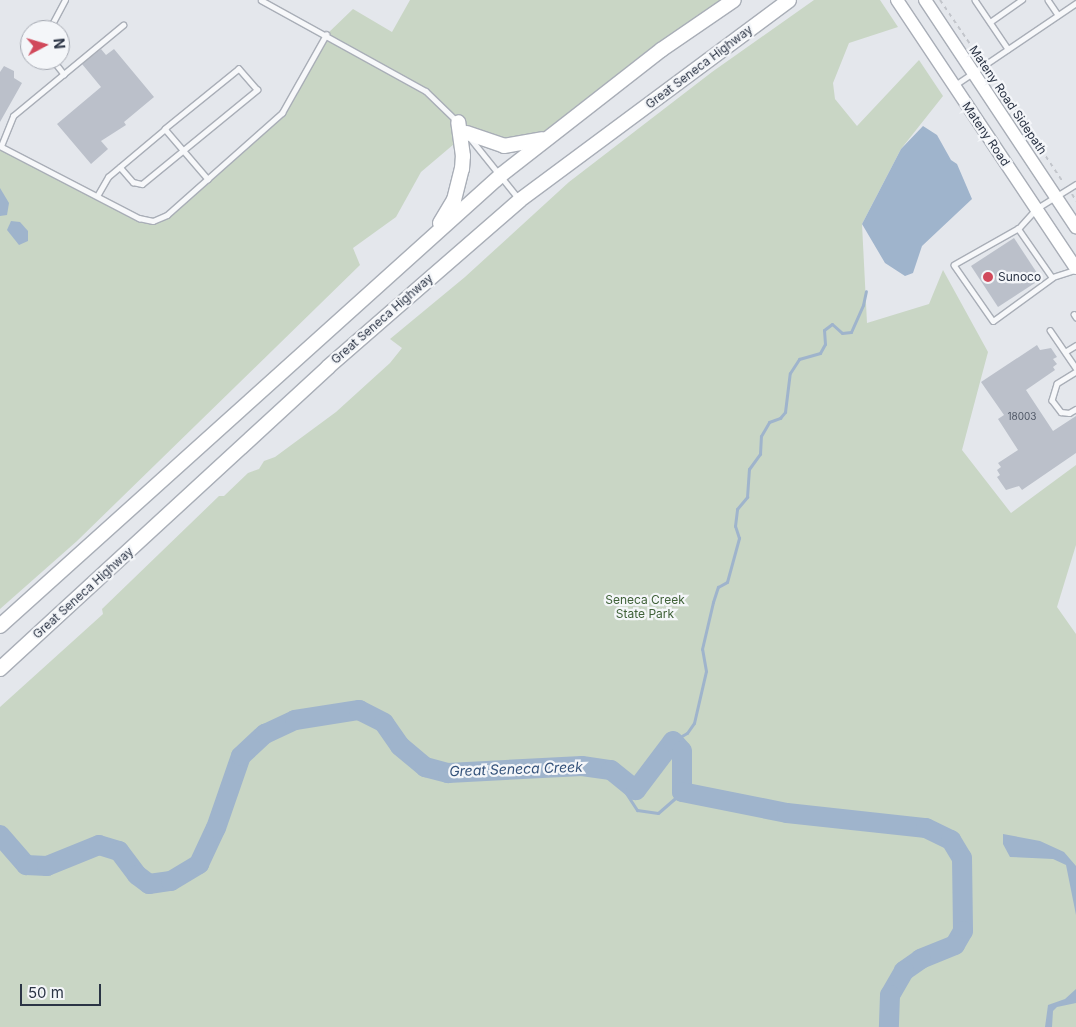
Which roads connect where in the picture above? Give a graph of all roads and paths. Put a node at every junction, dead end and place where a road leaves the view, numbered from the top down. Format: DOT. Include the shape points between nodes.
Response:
graph roads {
  1 [pos="65,0"];
  2 [pos="262,0"];
  3 [pos="734,0"];
  4 [pos="789,0"];
  5 [pos="897,0"];
  6 [pos="925,0"];
  7 [pos="940,0"];
  8 [pos="975,0"];
  9 [pos="1022,0"];
  10 [pos="1048,0"];
  11 [pos="1076,3"];
  12 [pos="1058,15"];
  13 [pos="54,20"];
  14 [pos="990,22"];
  15 [pos="123,25"];
  16 [pos="326,35"];
  17 [pos="1008,48"];
  18 [pos="984,64"];
  19 [pos="61,70"];
  20 [pos="973,72"];
  21 [pos="64,74"];
  22 [pos="954,86"];
  23 [pos="458,122"];
  24 [pos="165,129"];
  25 [pos="467,133"];
  26 [pos="550,136"];
  27 [pos="0,146"];
  28 [pos="183,150"];
  29 [pos="120,167"];
  30 [pos="501,175"];
  31 [pos="208,180"];
  32 [pos="1076,184"];
  33 [pos="1068,189"];
  34 [pos="97,196"];
  35 [pos="1056,197"];
  36 [pos="520,200"];
  37 [pos="1076,201"];
  38 [pos="1036,209"];
  39 [pos="1076,227"];
  40 [pos="1018,229"];
  41 [pos="434,235"];
  42 [pos="1076,269"];
  43 [pos="1052,278"];
  44 [pos="1050,330"];
  45 [pos="1076,345"];
  46 [pos="1065,352"];
  47 [pos="1076,368"];
  48 [pos="1076,372"];
  49 [pos="1076,410"];
  50 [pos="0,626"];
  51 [pos="0,669"];
  1 -- 13 [label="lane"];
  2 -- 16 [label="lane"];
  3 -- 26 [label="main road" via="661,50"];
  4 -- 36 [label="main road, Great Seneca Highway"];
  5 -- 22 [label="street, Mateny Road"];
  6 -- 20 [label="street, Mateny Road"];
  7 -- 18 [label="path, Mateny Road Sidepath"];
  8 -- 14 [label="lane"];
  9 -- 14 [label="lane"];
  10 -- 12 [label="lane"];
  11 -- 12 [label="lane"];
  12 -- 17 [label="lane"];
  14 -- 17 [label="lane"];
  15 -- 21 [label="lane"];
  16 -- 23 [label="lane" via="426,91"];
  16 -- 31 [label="lane" via="282,114"];
  17 -- 18 [label="lane"];
  18 -- 20 [label="lane"];
  18 -- 33 [label="path, Mateny Road Sidepath"];
  19 -- 21 [label="lane"];
  20 -- 22 [label="lane"];
  20 -- 35 [label="street, Mateny Road"];
  21 -- 27 [label="lane" via="13,116"];
  22 -- 38 [label="street, Mateny Road"];
  23 -- 25 [label="lane"];
  23 -- 41 [label="main road" via="464,156 460,183"];
  24 -- 28 [label="lane"];
  24 -- 28 [label="lane" via="239,69 257,90"];
  24 -- 29 [label="lane"];
  25 -- 26 [label="main road" via="504,146"];
  25 -- 30 [label="lane"];
  26 -- 30 [label="main road"];
  27 -- 34 [label="lane"];
  28 -- 29 [label="lane" via="142,184 133,182"];
  28 -- 31 [label="lane"];
  29 -- 34 [label="lane" via="108,177"];
  30 -- 36 [label="lane"];
  30 -- 41 [label="main road"];
  31 -- 34 [label="lane" via="167,214 153,221 139,218"];
  32 -- 33 [label="lane"];
  33 -- 35 [label="lane"];
  33 -- 37 [label="path, Mateny Road Sidepath"];
  35 -- 38 [label="lane"];
  35 -- 39 [label="street, Mateny Road"];
  36 -- 51 [label="main road, Great Seneca Highway" via="328,367"];
  38 -- 40 [label="lane"];
  38 -- 42 [label="street, Mateny Road"];
  40 -- 43 [label="lane"];
  40 -- 43 [label="lane" via="954,265 993,321"];
  41 -- 50 [label="main road"];
  42 -- 43 [label="lane"];
  44 -- 46 [label="lane"];
  45 -- 46 [label="lane"];
  46 -- 47 [label="lane"];
  48 -- 49 [label="lane" via="1057,384 1052,400 1061,412 1069,414"];
}
